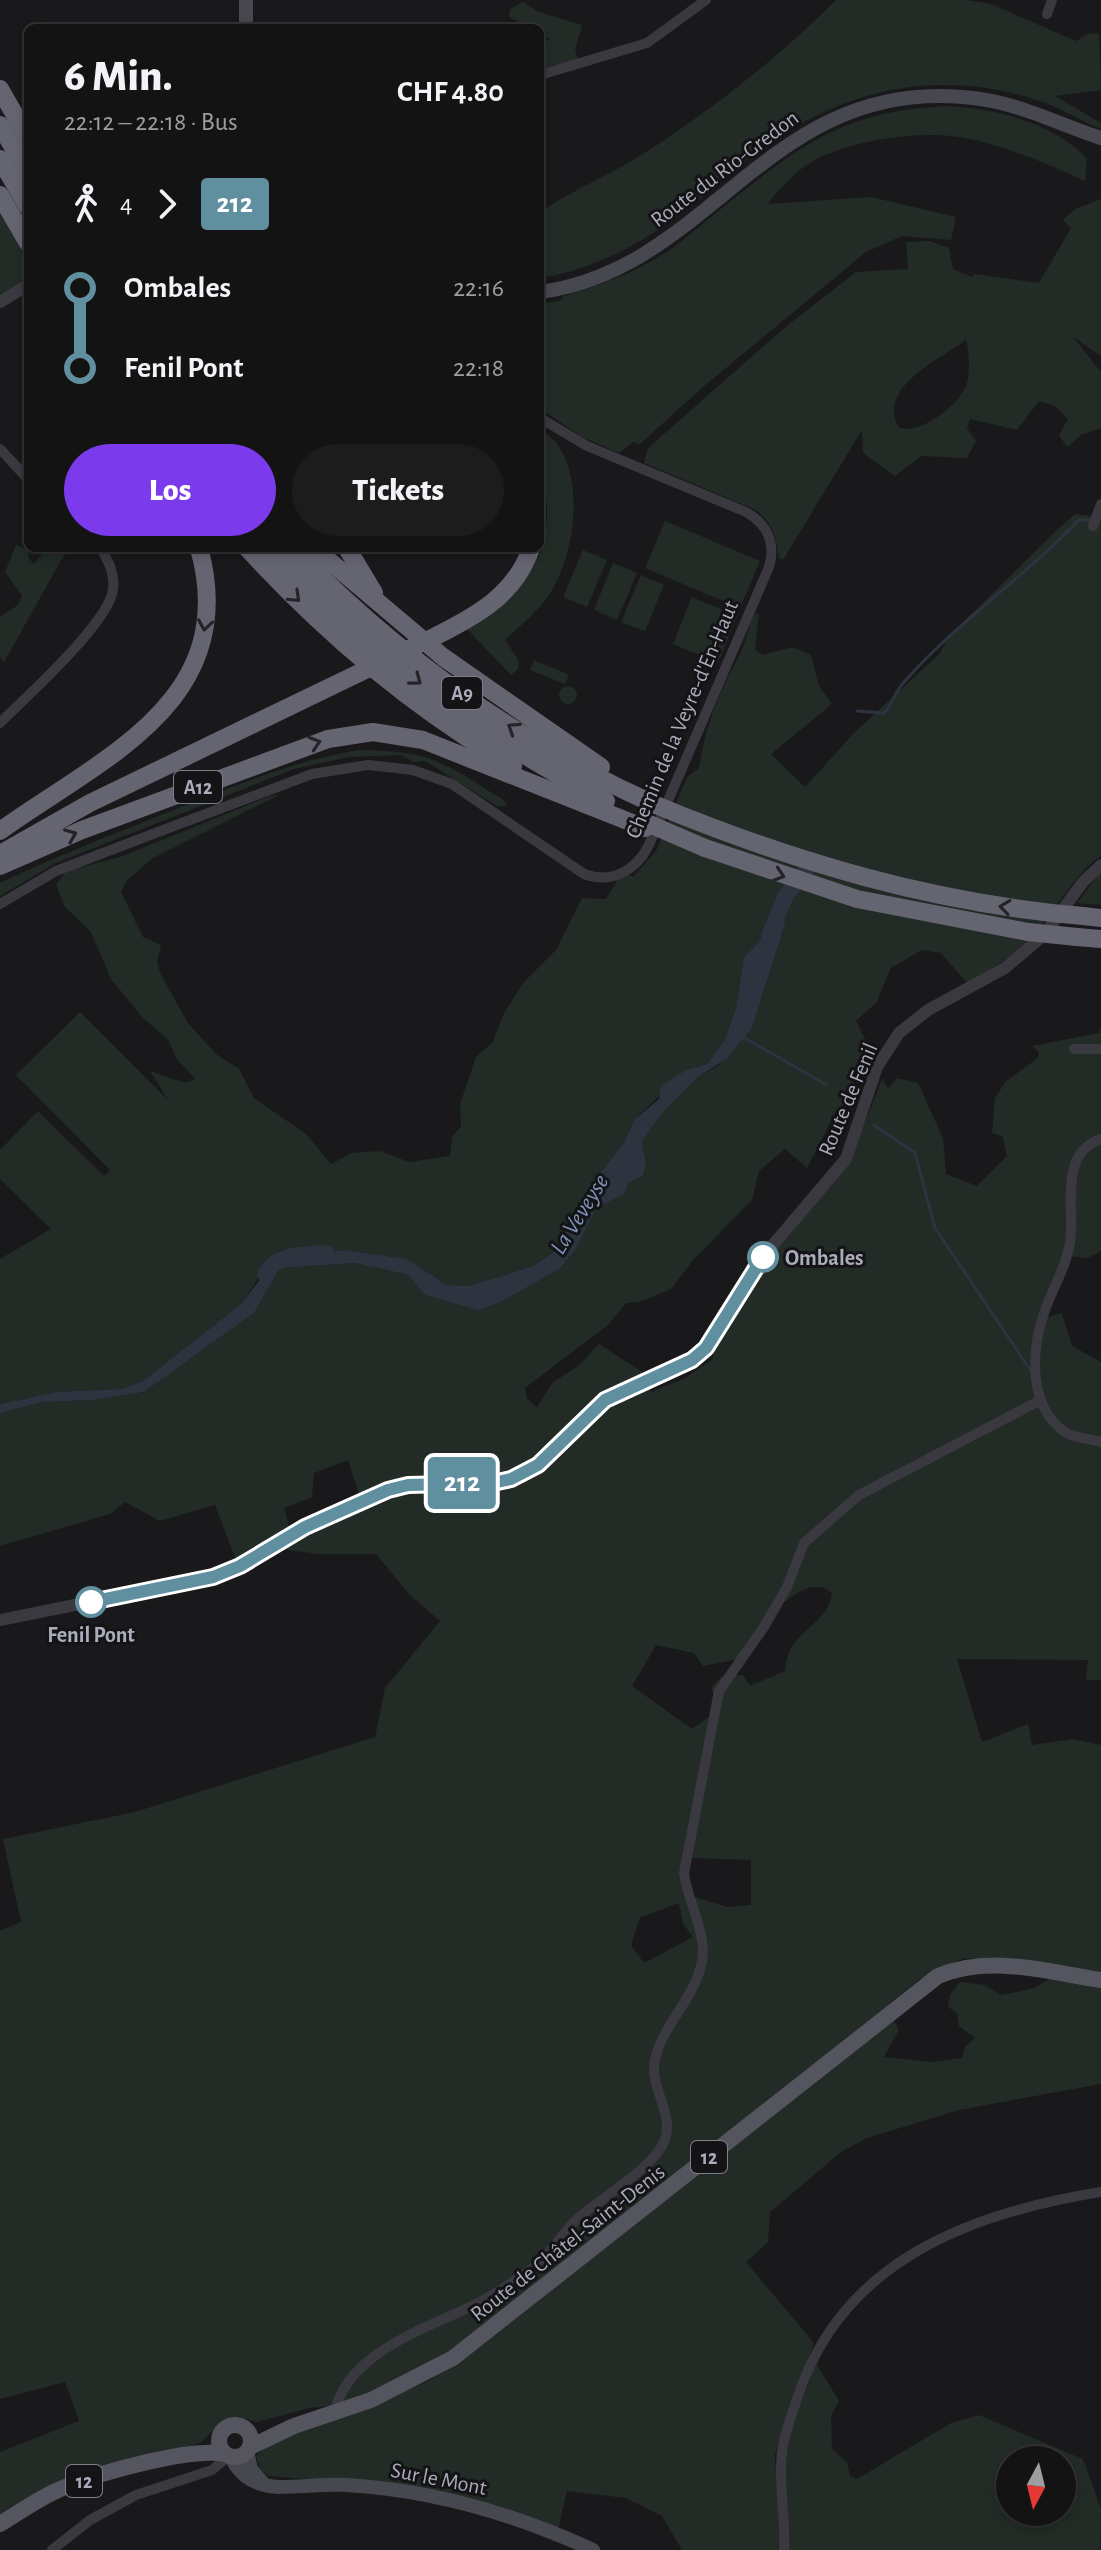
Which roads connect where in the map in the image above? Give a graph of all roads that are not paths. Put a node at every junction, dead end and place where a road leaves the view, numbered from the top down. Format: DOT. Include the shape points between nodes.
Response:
graph roads {
  1 [pos="246,0"];
  2 [pos="706,0"];
  3 [pos="1052,0"];
  4 [pos="1047,14"];
  5 [pos="246,24"];
  6 [pos="544,74"];
  7 [pos="0,89"];
  8 [pos="1052,120"];
  9 [pos="0,125"];
  10 [pos="24,131"];
  11 [pos="1101,138"];
  12 [pos="1101,147"];
  13 [pos="0,159"];
  14 [pos="24,166"];
  15 [pos="0,195"];
  16 [pos="24,200"];
  17 [pos="24,236"];
  18 [pos="612,270"];
  19 [pos="544,284"];
  20 [pos="24,287"];
  21 [pos="544,291"];
  22 [pos="0,302"];
  23 [pos="544,420"];
  24 [pos="0,449"];
  25 [pos="24,475"];
  26 [pos="1101,504"];
  27 [pos="1094,522"];
  28 [pos="103,552"];
  29 [pos="200,552"];
  30 [pos="251,552"];
  31 [pos="273,552"];
  32 [pos="296,552"];
  33 [pos="319,552"];
  34 [pos="349,552"];
  35 [pos="516,552"];
  36 [pos="529,552"];
  37 [pos="400,622"];
  38 [pos="431,632"];
  39 [pos="354,669"];
  40 [pos="0,723"];
  41 [pos="657,802"];
  42 [pos="646,825"];
  43 [pos="0,831"];
  44 [pos="0,842"];
  45 [pos="0,854"];
  46 [pos="1101,865"];
  47 [pos="0,866"];
  48 [pos="0,904"];
  49 [pos="1092,917"];
  50 [pos="1101,939"];
  51 [pos="1074,1049"];
  52 [pos="1100,1050"];
  53 [pos="1101,1139"];
  54 [pos="1038,1396"];
  55 [pos="1101,1442"];
  56 [pos="0,1620"];
  57 [pos="1101,1980"];
  58 [pos="1101,2192"];
  59 [pos="334,2414"];
  60 [pos="294,2426"];
  61 [pos="241,2427"];
  62 [pos="223,2431"];
  63 [pos="236,2453"];
  64 [pos="176,2456"];
  65 [pos="0,2524"];
  66 [pos="52,2550"];
  67 [pos="593,2550"];
  68 [pos="784,2550"];
  1 -- 5 [label="main road"];
  2 -- 6 [label="street" via="647,43"];
  3 -- 4 [label="street"];
  7 -- 10 [label="highway"];
  8 -- 11 [label="main road, Route du Rio-Gredon"];
  8 -- 12 [label="main road, Route du Rio-Gredon"];
  8 -- 18 [label="main road, Route du Rio-Gredon" via="1001,102 938,96 894,100 846,113 784,145 674,233"];
  9 -- 14 [label="highway"];
  13 -- 16 [label="highway"];
  15 -- 17 [label="highway"];
  18 -- 19 [label="main road, Route du Rio-Gredon"];
  18 -- 21 [label="main road, Route du Rio-Gredon" via="584,283"];
  20 -- 22 [label="street"];
  23 -- 48 [label="street, Chemin de la Veyre-d'En-Haut" via="587,446 746,512 763,525 770,539 769,567 648,847 636,864 616,876 584,874 452,784 413,770 368,765 312,774 171,827 56,871"];
  24 -- 25 [label="street"];
  26 -- 27 [label="street"];
  28 -- 40 [label="street" via="112,567 110,602 70,653"];
  29 -- 43 [label="highway, one-way" via="207,586 206,624 179,691 127,745"];
  30 -- 42 [label="highway, one-way" via="346,644 459,732 529,775"];
  31 -- 42 [label="highway, A9, one-way" via="356,631 453,708"];
  41 -- 32 [label="highway, A9, one-way" via="566,760 461,693 392,641"];
  33 -- 37 [label="highway"];
  34 -- 37 [label="highway" via="363,578"];
  35 -- 38 [label="highway, A12" via="487,591"];
  36 -- 38 [label="highway, A12" via="503,594 478,613"];
  37 -- 41 [label="highway" via="465,674"];
  38 -- 39 [label="highway, A12, bridge"];
  39 -- 44 [label="highway, A12" via="68,804"];
  39 -- 45 [label="highway, A12"];
  49 -- 41 [label="highway, A9, one-way, bridge" via="995,906 824,868 737,838"];
  47 -- 42 [label="highway, A12, one-way" via="82,830 354,733 423,740"];
  42 -- 50 [label="highway, A9, one-way, bridge" via="808,885 907,911"];
  46 -- 56 [label="street, Route de Fenil" via="1044,935 1005,968 928,1010 899,1033 877,1067 846,1159 761,1259 706,1348 692,1360 605,1400 538,1465 493,1483 388,1490 213,1577"];
  51 -- 52 [label="street"];
  53 -- 54 [label="street" via="1084,1148 1074,1165 1068,1253 1040,1329"];
  54 -- 55 [label="street" via="1066,1433"];
  54 -- 59 [label="street" via="859,1495 804,1543 787,1587 719,1691 684,1863 702,1959 692,1989 655,2056 653,2068 667,2117 658,2152 579,2217 537,2265 481,2301 382,2350 355,2377"];
  57 -- 59 [label="main road, Route de Châtel-Saint-Denis / 12" via="995,1965 956,1968 938,1976 494,2329 407,2384"];
  58 -- 68 [label="street" via="1006,2211 939,2237 914,2251 835,2320 811,2362 785,2435"];
  59 -- 60 [label="main road, Route de Châtel-Saint-Denis / 12"];
  60 -- 61 [label="main road, Route de Châtel-Saint-Denis / 12"];
  60 -- 63 [label="main road, Route de Châtel-Saint-Denis / 12"];
  61 -- 62 [label="main road, 12"];
  61 -- 63 [label="main road" via="250,2435"];
  62 -- 63 [label="main road" via="219,2443"];
  62 -- 64 [label="main road, Route de Châtel-Saint-Denis / 12"];
  63 -- 64 [label="main road, Route de Châtel-Saint-Denis / 12"];
  63 -- 66 [label="street" via="212,2470 136,2495 90,2520"];
  63 -- 67 [label="main road, Sur le Mont" via="246,2477 270,2486 347,2485 462,2503"];
  64 -- 65 [label="main road, Route de Châtel-Saint-Denis / 12" via="67,2487"];
}
